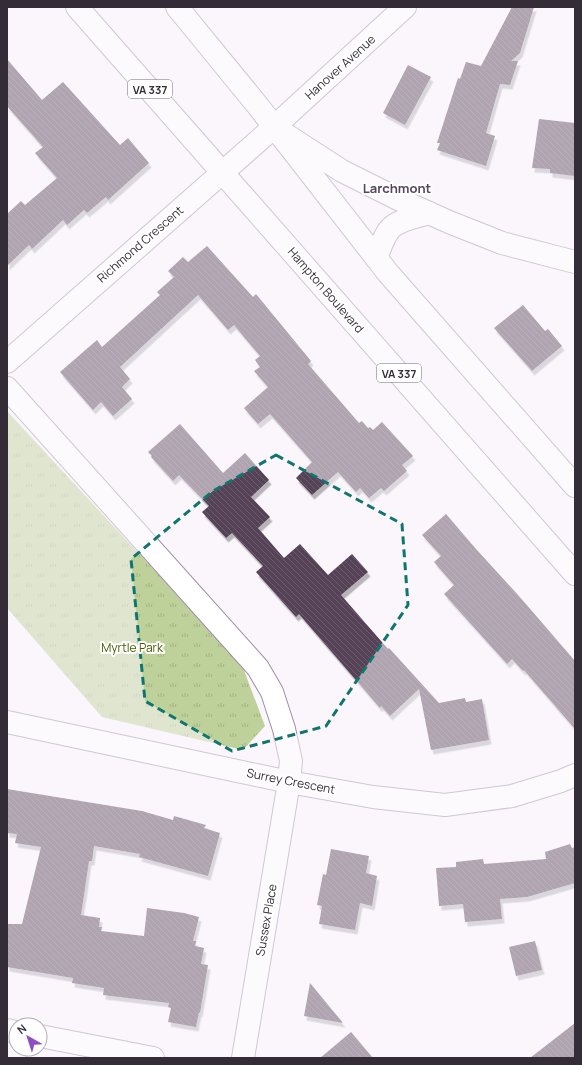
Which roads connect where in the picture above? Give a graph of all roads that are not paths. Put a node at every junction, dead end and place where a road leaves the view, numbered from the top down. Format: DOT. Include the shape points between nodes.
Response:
graph roads {
  1 [pos="77,7"];
  2 [pos="177,7"];
  3 [pos="405,7"];
  4 [pos="274,127"];
  5 [pos="223,172"];
  6 [pos="429,213"];
  7 [pos="376,258"];
  8 [pos="575,262"];
  9 [pos="7,362"];
  10 [pos="7,388"];
  11 [pos="575,486"];
  12 [pos="575,574"];
  13 [pos="7,722"];
  14 [pos="575,775"];
  15 [pos="289,782"];
  16 [pos="48,1038"];
  17 [pos="153,1058"];
  18 [pos="243,1058"];
  1 -- 5 [label="street, Hampton Boulevard / VA 337"];
  2 -- 4 [label="street"];
  3 -- 4 [label="street, Hanover Avenue"];
  4 -- 5 [label="street, Richmond Crescent"];
  4 -- 6 [label="street" via="342,171"];
  4 -- 7 [label="street"];
  5 -- 9 [label="street, Richmond Crescent"];
  5 -- 12 [label="street, Hampton Boulevard / VA 337"];
  6 -- 7 [label="street" via="402,221 390,229"];
  6 -- 8 [label="street" via="502,243"];
  7 -- 11 [label="street"];
  10 -- 15 [label="street" via="258,668 272,692 284,729 291,761"];
  13 -- 15 [label="street, Surrey Crescent"];
  14 -- 15 [label="street, Surrey Crescent" via="512,796 445,805 373,797"];
  15 -- 18 [label="street, Sussex Place"];
  16 -- 17 [label="street"];
}
